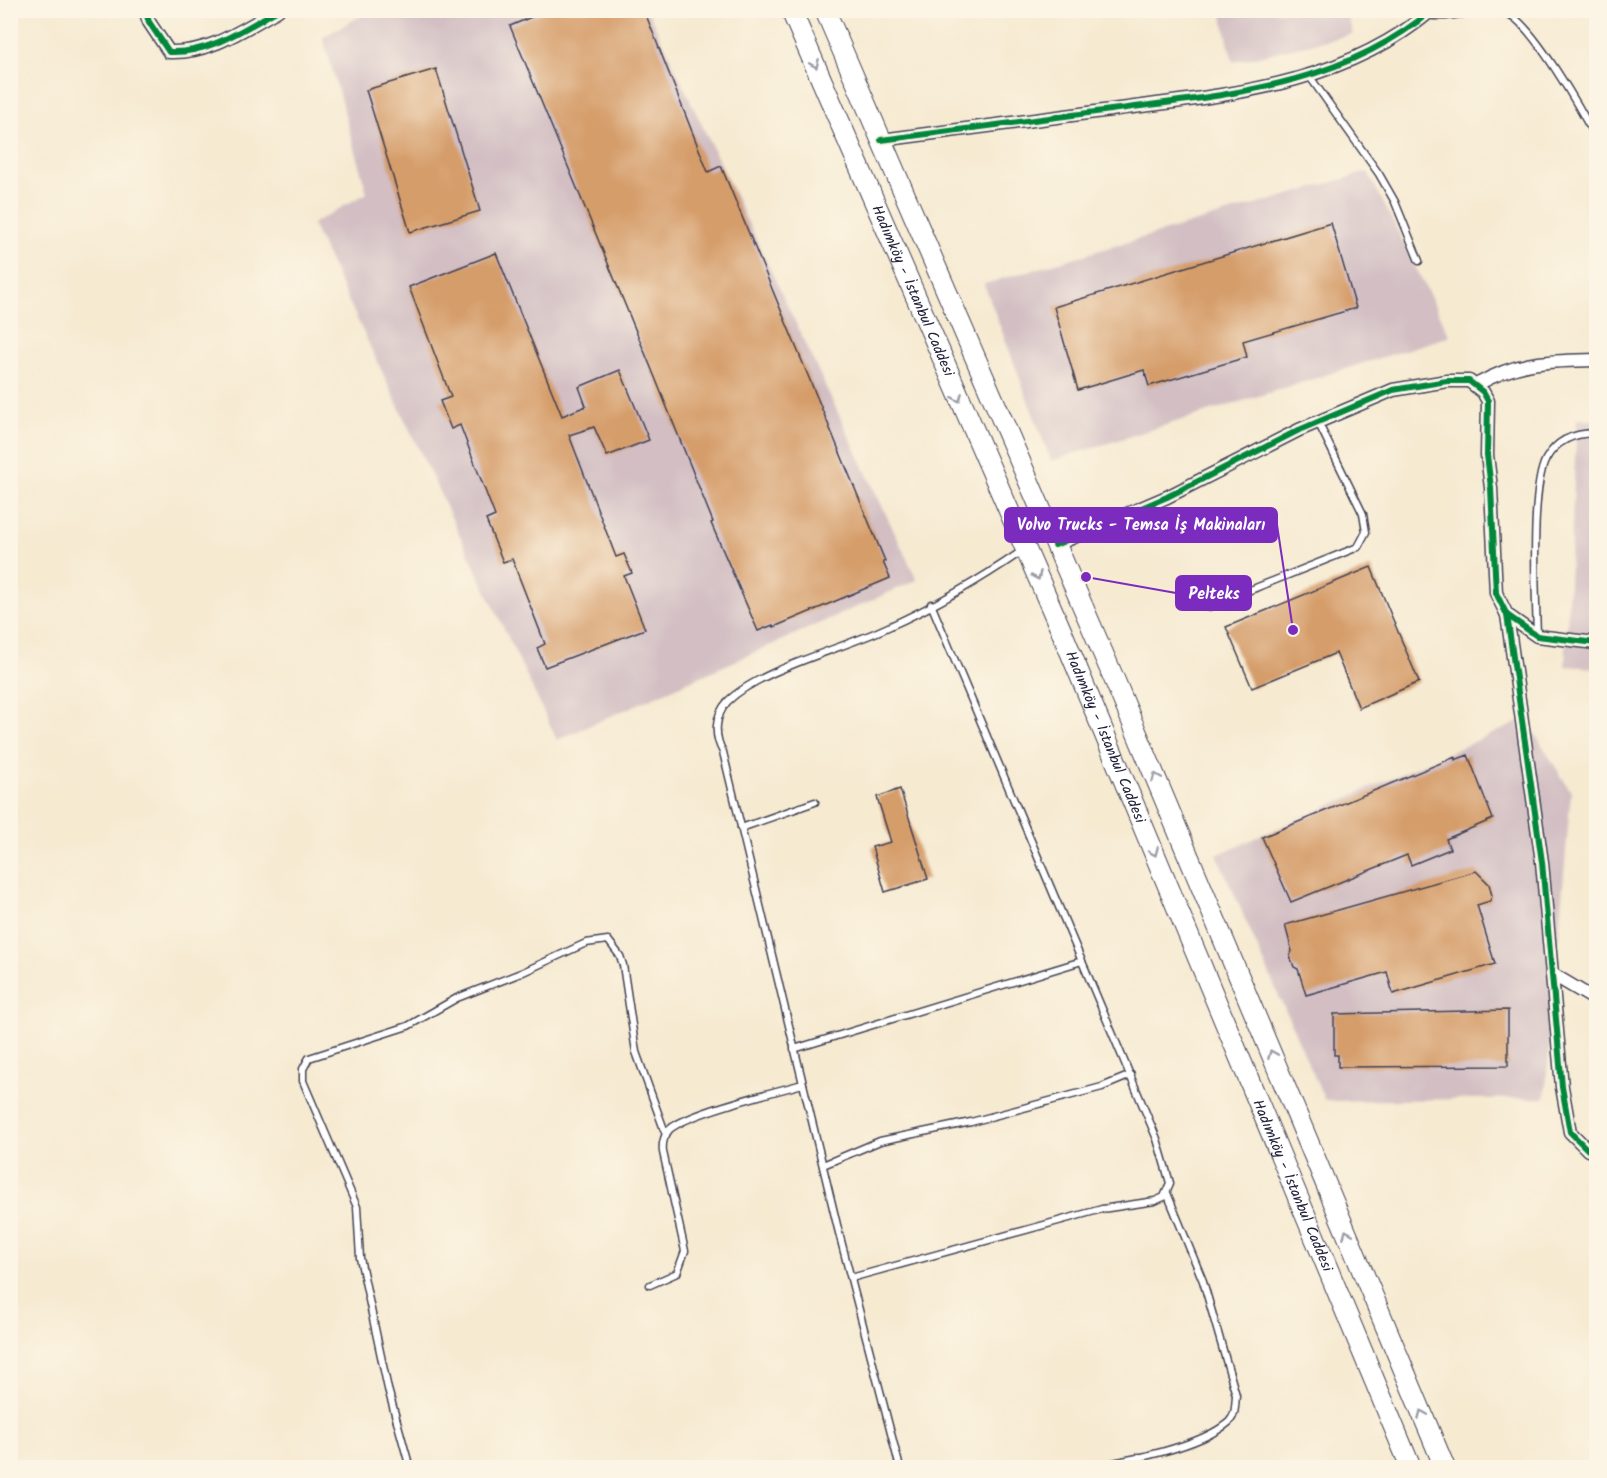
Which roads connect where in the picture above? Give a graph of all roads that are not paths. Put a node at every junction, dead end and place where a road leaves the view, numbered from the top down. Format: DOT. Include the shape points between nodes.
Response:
graph roads {
  1 [pos="145,10"];
  2 [pos="278,10"];
  3 [pos="791,10"];
  4 [pos="825,10"];
  5 [pos="1429,12"];
  6 [pos="1310,77"];
  7 [pos="1596,139"];
  8 [pos="881,140"];
  9 [pos="1419,261"];
  10 [pos="1596,360"];
  11 [pos="1476,385"];
  12 [pos="1318,422"];
  13 [pos="1596,434"];
  14 [pos="1055,545"];
  15 [pos="1025,549"];
  16 [pos="931,604"];
  17 [pos="1208,607"];
  18 [pos="1507,615"];
  19 [pos="1537,636"];
  20 [pos="1596,643"];
  21 [pos="815,802"];
  22 [pos="741,828"];
  23 [pos="1083,961"];
  24 [pos="1552,974"];
  25 [pos="1596,1000"];
  26 [pos="794,1049"];
  27 [pos="1131,1075"];
  28 [pos="803,1084"];
  29 [pos="666,1135"];
  30 [pos="1596,1152"];
  31 [pos="823,1165"];
  32 [pos="1167,1193"];
  33 [pos="851,1278"];
  34 [pos="650,1285"];
  35 [pos="1139,1457"];
  36 [pos="410,1467"];
  37 [pos="900,1467"];
  38 [pos="1086,1467"];
  39 [pos="1142,1467"];
  40 [pos="1411,1467"];
  41 [pos="1445,1467"];
  1 -- 2 [label="street" via="170,52 190,53"];
  3 -- 15 [label="main road, Hadımköy - İstanbul Caddesi, one-way"];
  4 -- 8 [label="main road, Hadımköy - İstanbul Caddesi"];
  5 -- 6 [label="street" via="1409,29 1346,64"];
  5 -- 7 [label="lane" via="1504,12 1516,18 1530,32"];
  6 -- 8 [label="street" via="1241,93"];
  6 -- 9 [label="lane" via="1379,174"];
  8 -- 14 [label="main road, Hadımköy - İstanbul Caddesi"];
  10 -- 11 [label="street" via="1536,362 1502,370"];
  11 -- 12 [label="street" via="1464,380 1446,381 1393,390"];
  11 -- 18 [label="street" via="1488,401 1493,566 1496,593"];
  12 -- 14 [label="street" via="1167,497"];
  12 -- 17 [label="lane" via="1363,514 1366,532 1358,548"];
  13 -- 19 [label="lane" via="1570,437 1545,461 1536,548"];
  41 -- 14 [label="main road, Hadımköy - İstanbul Caddesi, one-way" via="1116,681"];
  15 -- 16 [label="lane"];
  15 -- 40 [label="main road, Hadımköy - İstanbul Caddesi, one-way"];
  16 -- 22 [label="lane" via="886,628 760,680 728,701 717,722 717,737"];
  16 -- 23 [label="lane"];
  18 -- 19 [label="street"];
  18 -- 24 [label="street" via="1542,862"];
  19 -- 20 [label="street"];
  21 -- 22 [label="lane"];
  22 -- 26 [label="lane"];
  23 -- 26 [label="lane"];
  23 -- 27 [label="lane"];
  24 -- 25 [label="street"];
  24 -- 30 [label="street" via="1570,1132 1588,1150"];
  26 -- 28 [label="lane"];
  27 -- 31 [label="lane" via="1102,1087 982,1119 880,1141"];
  27 -- 32 [label="lane" via="1169,1178"];
  28 -- 29 [label="lane" via="714,1110 674,1126"];
  28 -- 31 [label="lane"];
  29 -- 34 [label="lane" via="663,1152 685,1251 677,1273"];
  29 -- 36 [label="lane" via="636,1052 623,966 608,940 586,942 457,998 408,1026 309,1058 303,1081 357,1207 360,1258 388,1389"];
  31 -- 33 [label="lane"];
  32 -- 33 [label="lane" via="1155,1201 1102,1209"];
  32 -- 35 [label="lane" via="1203,1281 1236,1395 1230,1421 1172,1448"];
  33 -- 37 [label="lane"];
  35 -- 38 [label="lane"];
  35 -- 39 [label="lane"];
}
